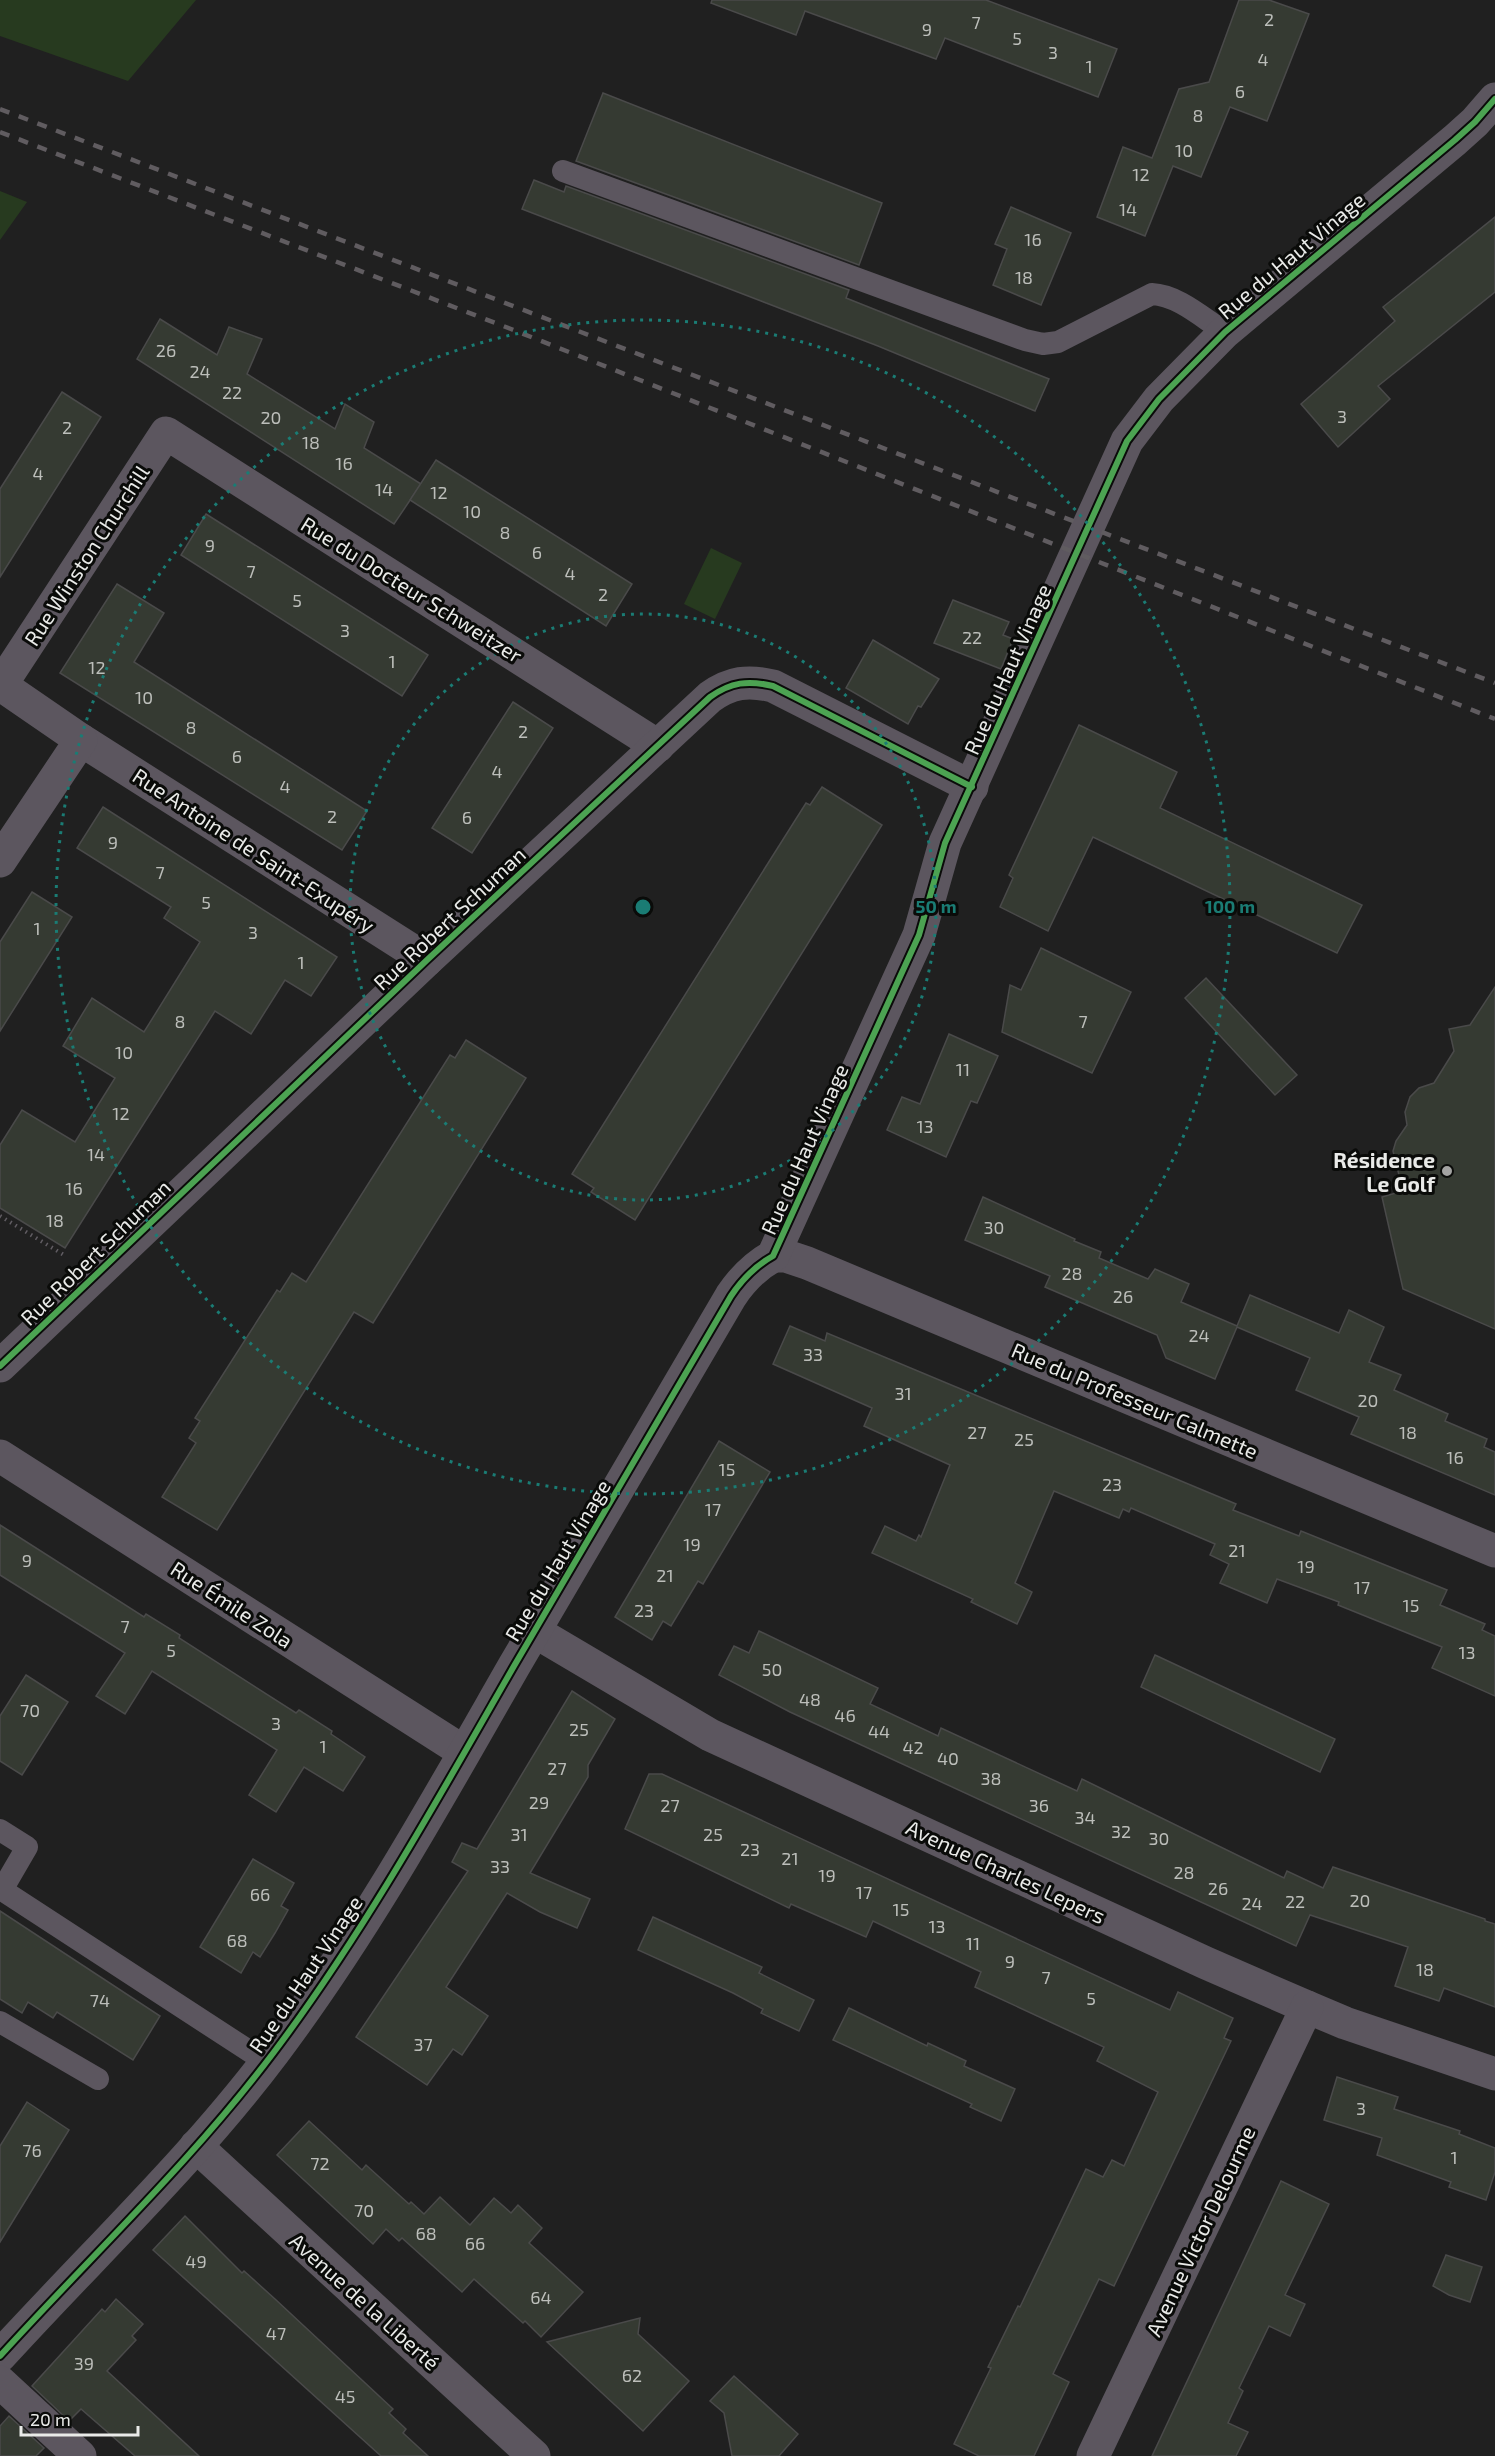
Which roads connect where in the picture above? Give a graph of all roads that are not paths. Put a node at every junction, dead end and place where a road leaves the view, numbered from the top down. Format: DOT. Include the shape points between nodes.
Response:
graph roads {
  1 [pos="1495,99"];
  2 [pos="563,171"];
  3 [pos="1225,332"];
  4 [pos="166,433"];
  5 [pos="81,740"];
  6 [pos="658,746"];
  7 [pos="972,787"];
  8 [pos="0,861"];
  9 [pos="427,960"];
  10 [pos="774,1256"];
  11 [pos="0,1366"];
  12 [pos="0,1456"];
  13 [pos="1495,1551"];
  14 [pos="534,1630"];
  15 [pos="464,1752"];
  16 [pos="0,1830"];
  17 [pos="1307,2007"];
  18 [pos="0,2022"];
  19 [pos="266,2062"];
  20 [pos="1495,2073"];
  21 [pos="98,2079"];
  22 [pos="196,2146"];
  23 [pos="0,2356"];
  24 [pos="0,2382"];
  25 [pos="80,2456"];
  26 [pos="534,2456"];
  27 [pos="1093,2456"];
  1 -- 3 [label="street, Rue du Haut Vinage" via="1455,140"];
  2 -- 3 [label="lane" via="1025,340 1058,342 1152,294 1162,294"];
  3 -- 7 [label="street, Rue du Haut Vinage" via="1159,399 1127,441"];
  4 -- 5 [label="street, Rue Winston Churchill" via="1,685"];
  4 -- 6 [label="street, Rue du Docteur Schweitzer"];
  5 -- 8 [label="street"];
  5 -- 9 [label="street, Rue Antoine de Saint-Exupéry"];
  6 -- 7 [label="street, Rue Robert Schuman" via="724,687 756,682 773,686"];
  6 -- 9 [label="street, Rue Robert Schuman"];
  7 -- 10 [label="street, Rue du Haut Vinage" via="945,843 919,935"];
  9 -- 11 [label="street, Rue Robert Schuman"];
  10 -- 13 [label="street, Rue du Professeur Calmette" via="807,1263"];
  10 -- 14 [label="street, Rue du Haut Vinage" via="759,1264 731,1296"];
  12 -- 15 [label="street, Rue Émile Zola"];
  14 -- 15 [label="street, Rue du Haut Vinage"];
  14 -- 17 [label="street, Avenue Charles Lepers" via="710,1735"];
  15 -- 19 [label="street, Rue du Haut Vinage" via="352,1940"];
  16 -- 19 [label="lane" via="27,1847 2,1890"];
  17 -- 20 [label="street, Avenue Charles Lepers"];
  17 -- 27 [label="street, Avenue Victor Delourme"];
  18 -- 21 [label="lane"];
  19 -- 22 [label="street, Rue du Haut Vinage"];
  22 -- 23 [label="street, Rue du Haut Vinage"];
  22 -- 26 [label="street, Avenue de la Liberté"];
  24 -- 25 [label="street"];
}
